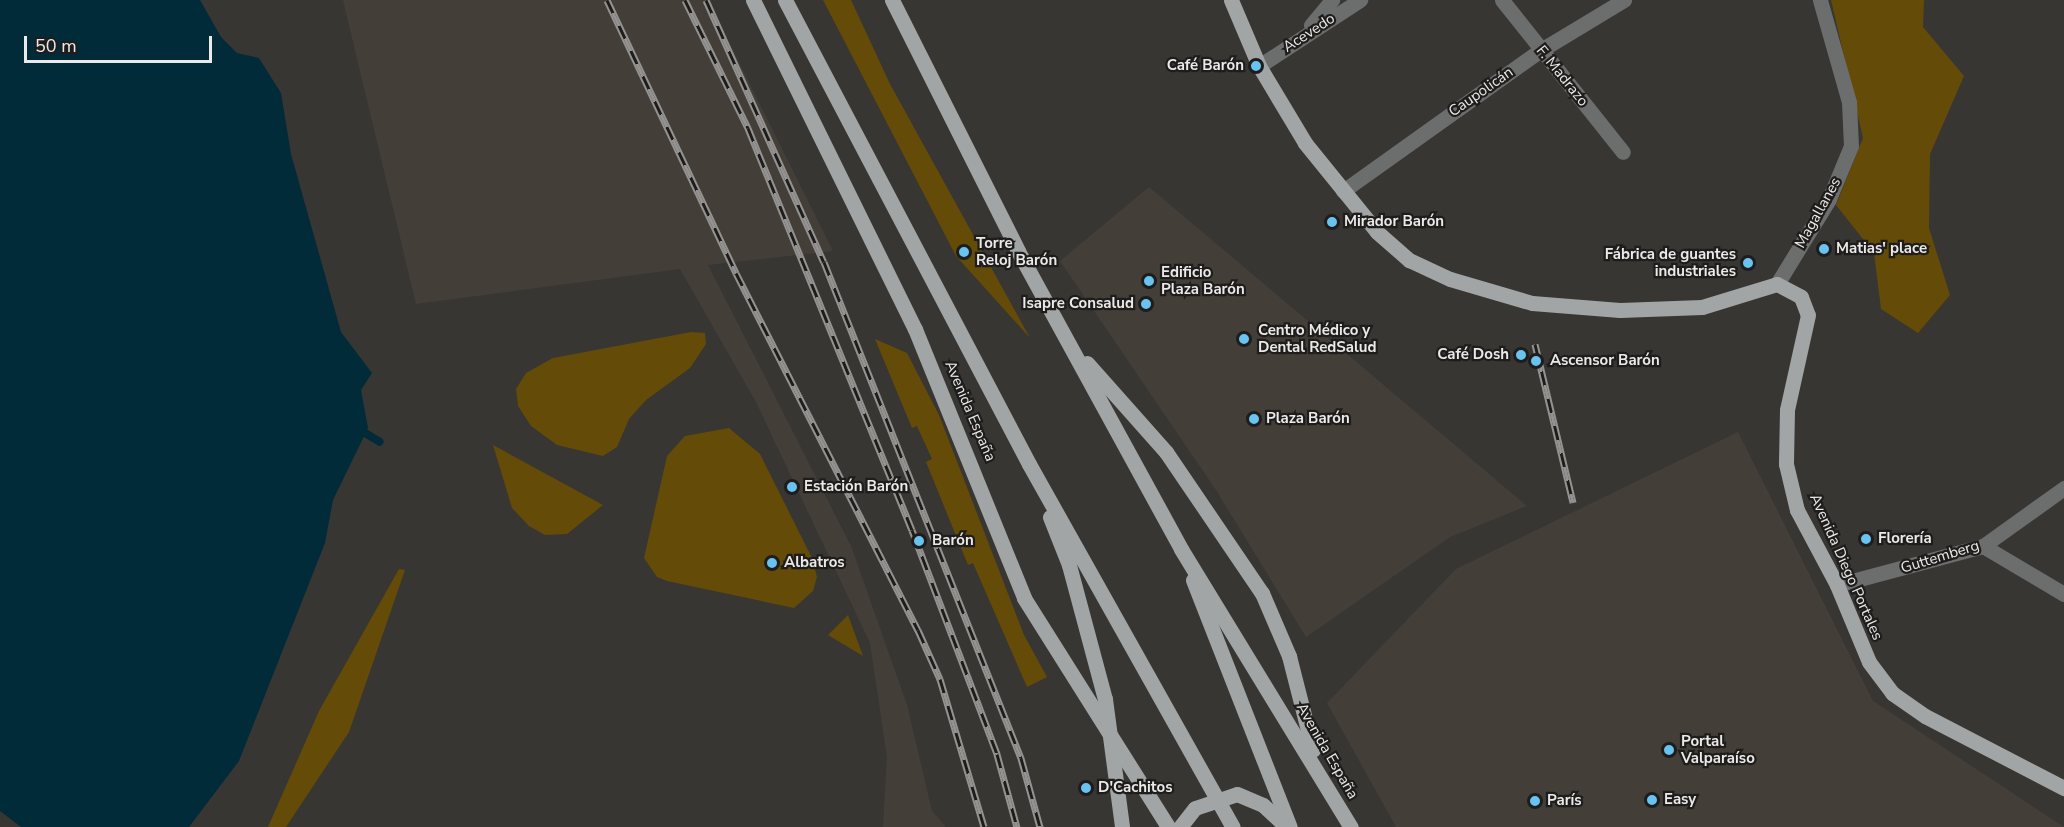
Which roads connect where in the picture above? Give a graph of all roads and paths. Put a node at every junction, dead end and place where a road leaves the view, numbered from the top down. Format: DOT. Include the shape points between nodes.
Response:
graph roads {
  1 [pos="753,0"];
  2 [pos="785,0"];
  3 [pos="892,0"];
  4 [pos="1231,0"];
  5 [pos="1332,0"];
  6 [pos="1360,0"];
  7 [pos="1502,0"];
  8 [pos="1624,0"];
  9 [pos="1820,0"];
  10 [pos="1299,38"];
  11 [pos="1541,50"];
  12 [pos="1259,66"];
  13 [pos="1623,152"];
  14 [pos="1343,191"];
  15 [pos="1777,284"];
  16 [pos="1068,341"];
  17 [pos="1029,464"];
  18 [pos="2064,488"];
  19 [pos="1983,546"];
  20 [pos="1181,549"];
  21 [pos="1837,585"];
  22 [pos="2064,594"];
  23 [pos="1318,767"];
  24 [pos="2064,788"];
  25 [pos="1348,823"];
  26 [pos="1122,827"];
  27 [pos="1168,827"];
  28 [pos="1180,827"];
  29 [pos="1233,827"];
  30 [pos="1289,827"];
  1 -- 27 [label="main road, Avenida España" via="915,329 1024,598"];
  2 -- 17 [label="main road"];
  3 -- 16 [label="main road, Avenida España"];
  4 -- 12 [label="main road"];
  5 -- 10 [label="street"];
  6 -- 10 [label="street, Acevedo"];
  7 -- 11 [label="street, F. Madrazo"];
  8 -- 11 [label="street, Caupolicán"];
  9 -- 15 [label="street, Magallanes" via="1849,102 1851,146 1829,199"];
  10 -- 12 [label="street, Acevedo"];
  11 -- 13 [label="street, F. Madrazo"];
  11 -- 14 [label="street, Caupolicán"];
  12 -- 14 [label="main road" via="1305,143"];
  14 -- 15 [label="main road" via="1409,260 1450,279 1532,303 1620,310 1702,308"];
  15 -- 21 [label="main road, Avenida Diego Portales" via="1801,297 1808,315 1786,410 1786,464 1797,510"];
  16 -- 20 [label="main road, Avenida España"];
  16 -- 23 [label="main road" via="1166,452 1262,593 1289,656"];
  17 -- 26 [label="main road, bridge" via="1092,643"];
  17 -- 29 [label="main road, bridge"];
  18 -- 19 [label="street, Guttemberg"];
  19 -- 21 [label="street, Guttemberg"];
  19 -- 22 [label="street"];
  20 -- 23 [label="main road, Avenida España"];
  20 -- 30 [label="main road, Avenida España"];
  21 -- 24 [label="main road, Avenida Diego Portales" via="1869,662 1892,693"];
  23 -- 25 [label="main road, Avenida España"];
  28 -- 30 [label="main road" via="1195,808 1236,794 1263,805"];
}
